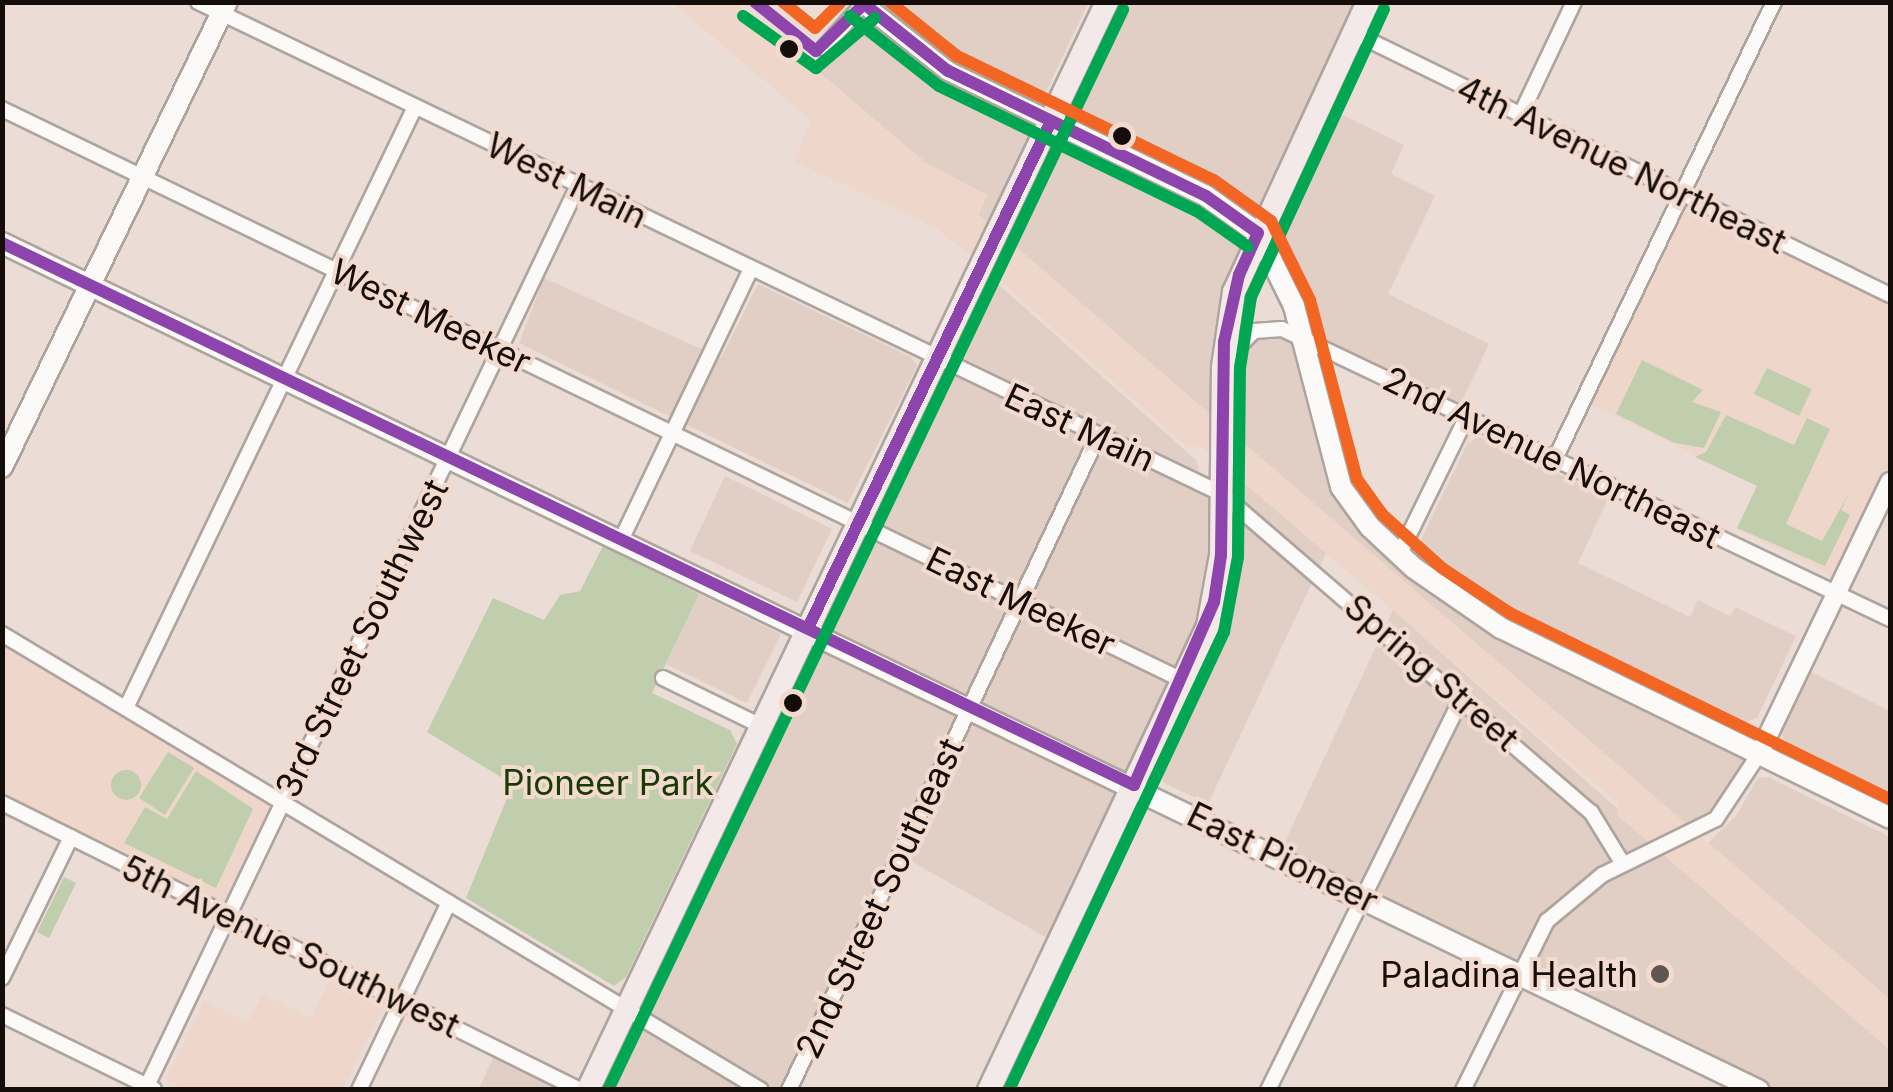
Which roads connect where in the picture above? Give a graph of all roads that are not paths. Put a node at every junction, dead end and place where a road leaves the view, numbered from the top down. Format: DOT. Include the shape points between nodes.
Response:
graph roads {
  1 [pos="198,2"];
  2 [pos="1107,2"];
  3 [pos="1368,2"];
  4 [pos="1574,2"];
  5 [pos="1774,2"];
  6 [pos="863,3"];
  7 [pos="225,8"];
  8 [pos="1354,32"];
  9 [pos="824,48"];
  10 [pos="415,107"];
  11 [pos="2,110"];
  12 [pos="1521,114"];
  13 [pos="1051,121"];
  14 [pos="143,178"];
  15 [pos="578,186"];
  16 [pos="1683,194"];
  17 [pos="1258,233"];
  18 [pos="2,243"];
  19 [pos="751,268"];
  20 [pos="336,270"];
  21 [pos="91,285"];
  22 [pos="1890,295"];
  23 [pos="1300,336"];
  24 [pos="500,349"];
  25 [pos="937,358"];
  26 [pos="1222,367"];
  27 [pos="285,377"];
  28 [pos="1466,416"];
  29 [pos="673,431"];
  30 [pos="1098,436"];
  31 [pos="449,454"];
  32 [pos="1555,459"];
  33 [pos="2,467"];
  34 [pos="1890,482"];
  35 [pos="1222,494"];
  36 [pos="859,522"];
  37 [pos="622,538"];
  38 [pos="1399,555"];
  39 [pos="1837,593"];
  40 [pos="1020,600"];
  41 [pos="1890,619"];
  42 [pos="808,628"];
  43 [pos="2,634"];
  44 [pos="663,678"];
  45 [pos="1184,681"];
  46 [pos="1462,697"];
  47 [pos="971,705"];
  48 [pos="126,708"];
  49 [pos="761,726"];
  50 [pos="1759,754"];
  51 [pos="1134,785"];
  52 [pos="282,802"];
  53 [pos="2,803"];
  54 [pos="1890,818"];
  55 [pos="71,837"];
  56 [pos="1623,864"];
  57 [pos="1362,896"];
  58 [pos="448,902"];
  59 [pos="228,915"];
  60 [pos="1518,972"];
  61 [pos="2,978"];
  62 [pos="402,1000"];
  63 [pos="625,1009"];
  64 [pos="2,1015"];
  65 [pos="148,1088"];
  66 [pos="359,1090"];
  67 [pos="580,1090"];
  68 [pos="588,1090"];
  69 [pos="760,1090"];
  70 [pos="789,1090"];
  71 [pos="989,1090"];
  72 [pos="1268,1090"];
  73 [pos="1463,1090"];
  74 [pos="1758,1090"];
  1 -- 7 [label="street, West Main"];
  2 -- 13 [label="main road"];
  3 -- 8 [label="main road"];
  4 -- 12 [label="street"];
  5 -- 16 [label="street"];
  6 -- 9 [label="street"];
  6 -- 13 [label="street" via="948,71"];
  7 -- 10 [label="street, West Main"];
  7 -- 14 [label="main road"];
  8 -- 12 [label="street, 4th Avenue Northeast"];
  8 -- 17 [label="main road"];
  10 -- 15 [label="street, West Main"];
  10 -- 20 [label="street"];
  11 -- 14 [label="street, West Meeker"];
  12 -- 16 [label="street, 4th Avenue Northeast"];
  13 -- 17 [label="main road" via="1206,196"];
  13 -- 25 [label="main road"];
  14 -- 20 [label="street, West Meeker"];
  14 -- 21 [label="main road"];
  15 -- 19 [label="street, West Main"];
  15 -- 24 [label="street, 3rd Street Southwest"];
  16 -- 22 [label="street, 4th Avenue Northeast"];
  16 -- 32 [label="street"];
  17 -- 23 [label="main road" via="1283,276"];
  17 -- 26 [label="main road" via="1234,292"];
  18 -- 21 [label="main road, East Pioneer"];
  19 -- 25 [label="street, West Main"];
  19 -- 29 [label="street"];
  20 -- 24 [label="street, West Meeker"];
  20 -- 27 [label="street"];
  21 -- 27 [label="main road, East Pioneer"];
  21 -- 33 [label="main road"];
  23 -- 26 [label="street, 2nd Avenue Northeast" via="1273,328 1254,331"];
  23 -- 28 [label="street, 2nd Avenue Northeast"];
  23 -- 38 [label="main road" via="1332,468 1353,507"];
  24 -- 29 [label="street, West Meeker"];
  24 -- 31 [label="street, 3rd Street Southwest"];
  25 -- 30 [label="street, East Main"];
  25 -- 36 [label="main road"];
  26 -- 35 [label="main road"];
  27 -- 31 [label="main road, East Pioneer"];
  27 -- 48 [label="street"];
  28 -- 32 [label="street, 2nd Avenue Northeast"];
  28 -- 38 [label="street"];
  29 -- 36 [label="street, West Meeker"];
  29 -- 37 [label="street"];
  30 -- 35 [label="street, East Main"];
  30 -- 40 [label="street, 2nd Street Southeast"];
  31 -- 37 [label="main road, East Pioneer"];
  31 -- 52 [label="street, 3rd Street Southwest"];
  32 -- 39 [label="street, 2nd Avenue Northeast"];
  34 -- 39 [label="street"];
  35 -- 45 [label="main road" via="1214,602"];
  35 -- 46 [label="street, Spring Street"];
  36 -- 40 [label="street, East Meeker"];
  36 -- 42 [label="main road"];
  37 -- 42 [label="main road, East Pioneer"];
  38 -- 50 [label="main road" via="1501,628"];
  39 -- 41 [label="street, 2nd Avenue Northeast"];
  39 -- 50 [label="street"];
  40 -- 45 [label="street, East Meeker"];
  40 -- 47 [label="street, 2nd Street Southeast"];
  42 -- 47 [label="main road, East Pioneer"];
  42 -- 49 [label="main road"];
  43 -- 48 [label="street"];
  44 -- 49 [label="street"];
  45 -- 51 [label="main road"];
  46 -- 56 [label="street, Spring Street" via="1591,812"];
  46 -- 57 [label="street"];
  47 -- 51 [label="main road, East Pioneer"];
  47 -- 70 [label="street, 2nd Street Southeast"];
  48 -- 52 [label="street"];
  49 -- 63 [label="main road"];
  50 -- 54 [label="main road"];
  50 -- 56 [label="street" via="1716,819"];
  51 -- 57 [label="main road, East Pioneer"];
  51 -- 71 [label="main road"];
  52 -- 58 [label="street"];
  52 -- 59 [label="street, 3rd Street Southwest"];
  53 -- 55 [label="street, 5th Avenue Southwest"];
  55 -- 59 [label="street, 5th Avenue Southwest"];
  55 -- 61 [label="street"];
  56 -- 60 [label="street" via="1556,910"];
  57 -- 60 [label="main road, East Pioneer"];
  57 -- 72 [label="street"];
  58 -- 62 [label="street"];
  58 -- 63 [label="street"];
  59 -- 62 [label="street, 5th Avenue Southwest"];
  59 -- 65 [label="street, 3rd Street Southwest"];
  60 -- 73 [label="street"];
  60 -- 74 [label="main road, East Pioneer"];
  62 -- 66 [label="street"];
  62 -- 67 [label="street, 5th Avenue Southwest"];
  63 -- 68 [label="main road"];
  63 -- 69 [label="street"];
  64 -- 65 [label="street"];
}
